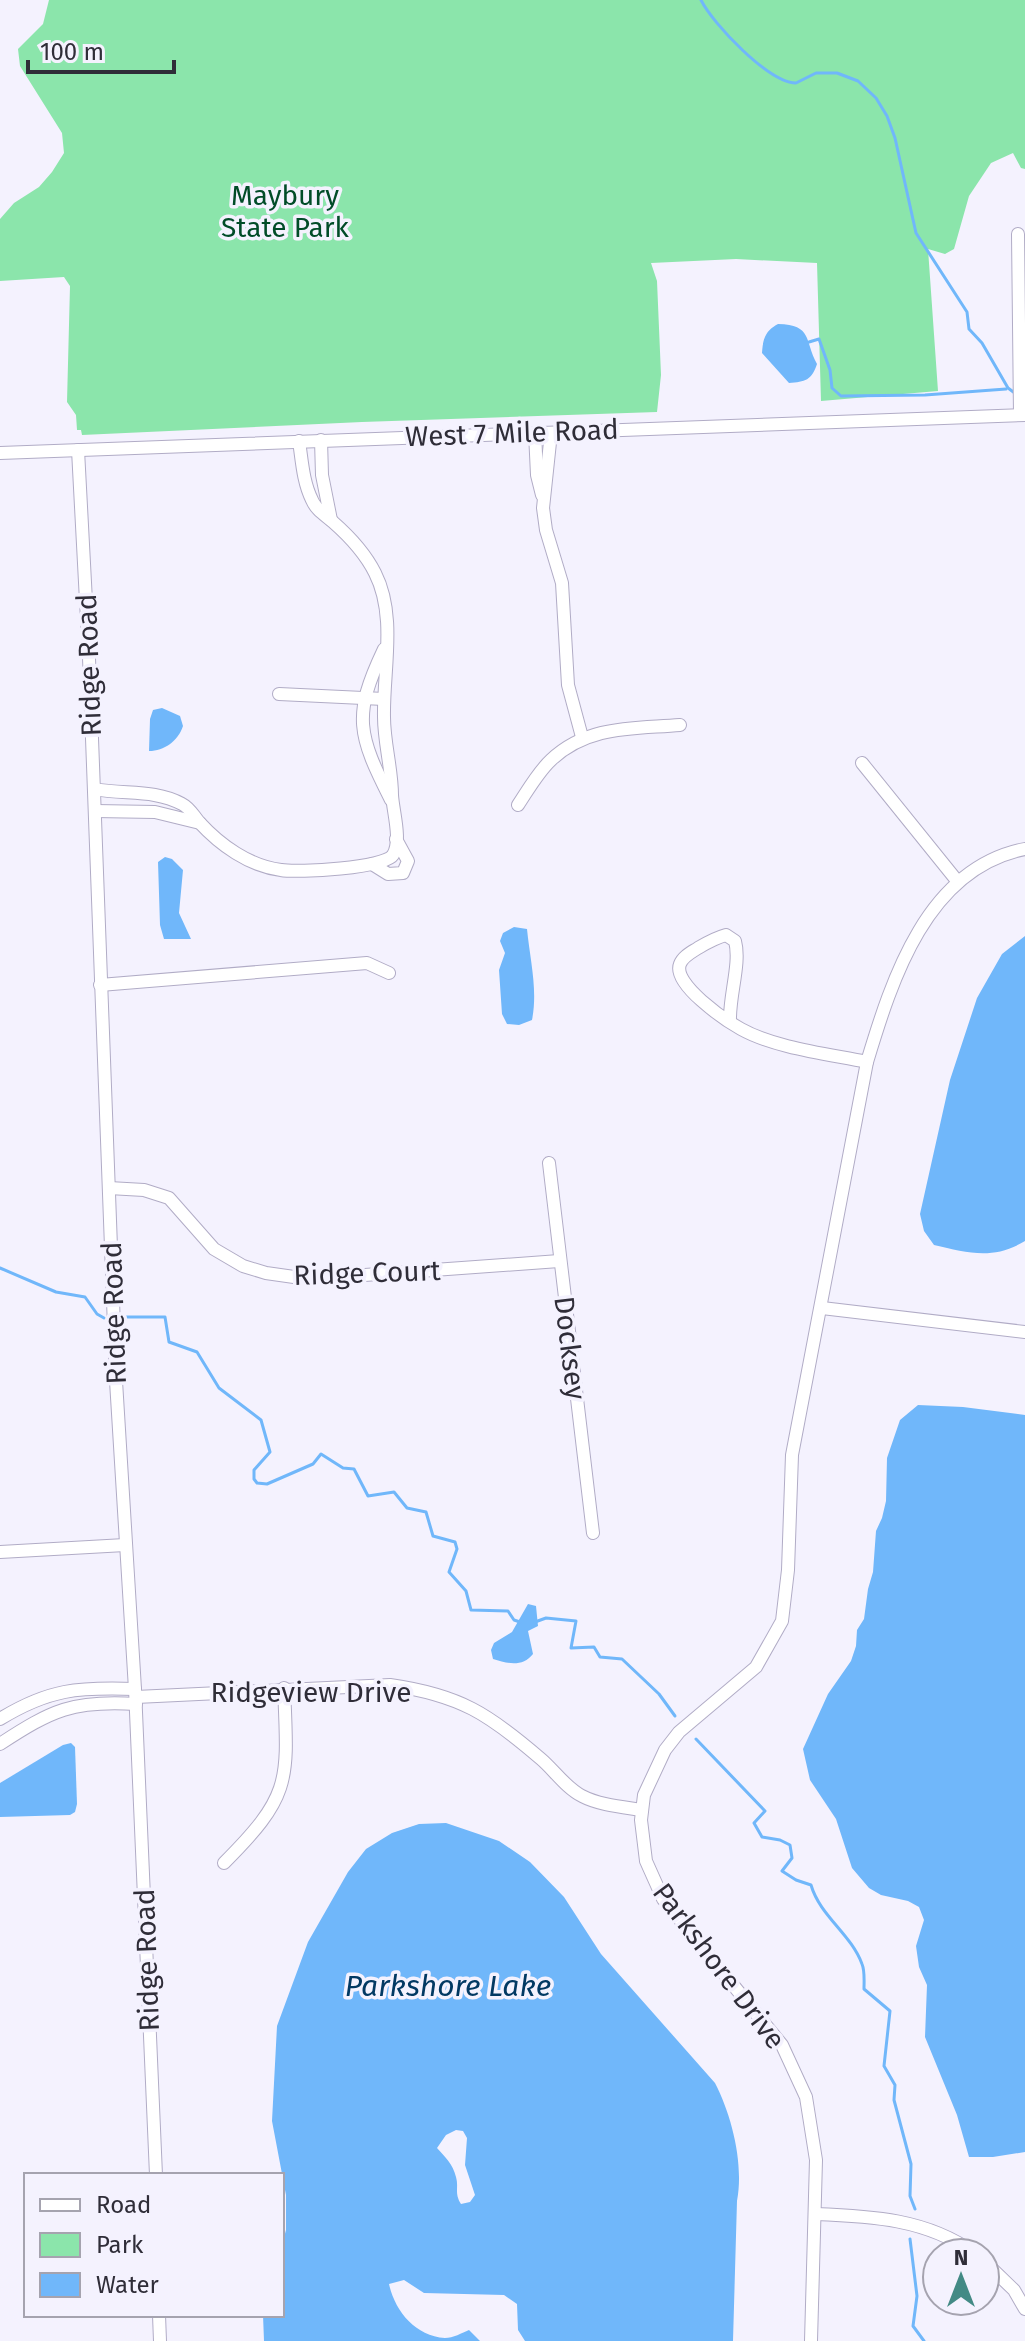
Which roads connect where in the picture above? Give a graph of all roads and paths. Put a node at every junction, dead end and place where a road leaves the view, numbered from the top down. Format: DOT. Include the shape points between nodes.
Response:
graph roads {
  1 [pos="1018,234"];
  2 [pos="1022,415"];
  3 [pos="535,433"];
  4 [pos="551,433"];
  5 [pos="321,440"];
  6 [pos="299,441"];
  7 [pos="78,450"];
  8 [pos="0,453"];
  9 [pos="543,498"];
  10 [pos="331,520"];
  11 [pos="387,644"];
  12 [pos="279,694"];
  13 [pos="365,698"];
  14 [pos="384,699"];
  15 [pos="680,725"];
  16 [pos="582,737"];
  17 [pos="862,763"];
  18 [pos="94,789"];
  19 [pos="392,803"];
  20 [pos="518,805"];
  21 [pos="95,811"];
  22 [pos="200,823"];
  23 [pos="396,839"];
  24 [pos="1025,849"];
  25 [pos="372,864"];
  26 [pos="958,882"];
  27 [pos="389,973"];
  28 [pos="100,985"];
  29 [pos="730,1021"];
  30 [pos="867,1062"];
  31 [pos="549,1163"];
  32 [pos="109,1188"];
  33 [pos="559,1261"];
  34 [pos="822,1308"];
  35 [pos="1025,1332"];
  36 [pos="593,1533"];
  37 [pos="125,1545"];
  38 [pos="0,1552"];
  39 [pos="284,1688"];
  40 [pos="136,1696"];
  41 [pos="0,1719"];
  42 [pos="1,1741"];
  43 [pos="642,1810"];
  44 [pos="224,1863"];
  45 [pos="156,2173"];
  46 [pos="815,2214"];
  47 [pos="946,2237"];
  48 [pos="1001,2273"];
  49 [pos="1020,2287"];
  50 [pos="1025,2309"];
  51 [pos="159,2317"];
  52 [pos="160,2341"];
  53 [pos="811,2341"];
  1 -- 2 [label="street"];
  2 -- 4 [label="street, West 7 Mile Road"];
  3 -- 4 [label="street, West 7 Mile Road"];
  3 -- 5 [label="street, West 7 Mile Road"];
  3 -- 9 [label="street"];
  4 -- 9 [label="street"];
  5 -- 6 [label="street, West 7 Mile Road"];
  5 -- 10 [label="street"];
  6 -- 7 [label="street, West 7 Mile Road"];
  6 -- 10 [label="street" via="312,502"];
  7 -- 8 [label="street, West 7 Mile Road"];
  7 -- 18 [label="street, Ridge Road"];
  9 -- 16 [label="street" via="563,591 568,685"];
  10 -- 11 [label="street" via="375,573"];
  11 -- 13 [label="street"];
  11 -- 14 [label="street"];
  12 -- 13 [label="street"];
  13 -- 14 [label="street"];
  13 -- 19 [label="street" via="365,743"];
  14 -- 19 [label="street"];
  15 -- 16 [label="street"];
  16 -- 20 [label="street" via="549,762"];
  17 -- 26 [label="street"];
  18 -- 21 [label="street, Ridge Road"];
  18 -- 22 [label="street" via="158,794 188,807"];
  19 -- 23 [label="street"];
  21 -- 22 [label="street" via="155,812"];
  21 -- 28 [label="street, Ridge Road"];
  22 -- 25 [label="street" via="242,858 270,868 297,871"];
  23 -- 25 [label="street" via="392,857"];
  23 -- 25 [label="street" via="408,861 403,873 388,874"];
  24 -- 26 [label="street, Parkshore Drive" via="990,861"];
  26 -- 30 [label="street, Parkshore Drive" via="918,931"];
  27 -- 28 [label="street" via="367,963"];
  28 -- 32 [label="street, Ridge Road"];
  29 -- 29 [label="street" via="694,996 679,972 685,956 726,935 738,951"];
  29 -- 30 [label="street" via="773,1041"];
  30 -- 34 [label="street, Parkshore Drive"];
  31 -- 33 [label="street, Docksey"];
  32 -- 33 [label="street, Ridge Court" via="169,1198 222,1255 266,1273 337,1277"];
  32 -- 37 [label="street, Ridge Road"];
  33 -- 36 [label="street, Docksey"];
  34 -- 35 [label="street"];
  34 -- 43 [label="street, Parkshore Drive" via="792,1455 782,1621 756,1667 665,1750"];
  37 -- 38 [label="street"];
  37 -- 40 [label="street, Ridge Road"];
  39 -- 40 [label="street, Ridgeview Drive"];
  39 -- 43 [label="street, Ridgeview Drive" via="390,1685 444,1695 502,1725 582,1796"];
  39 -- 44 [label="street" via="286,1769 278,1798 256,1831"];
  40 -- 41 [label="street" via="68,1689"];
  40 -- 42 [label="street" via="74,1705"];
  40 -- 45 [label="street, Ridge Road"];
  43 -- 46 [label="street, Parkshore Drive" via="643,1849 663,1899 769,2028 795,2071 816,2148"];
  46 -- 47 [label="street" via="919,2226"];
  46 -- 53 [label="street, Parkshore Drive"];
  48 -- 49 [label="street"];
  49 -- 50 [label="street"];
  51 -- 52 [label="street"];
}
